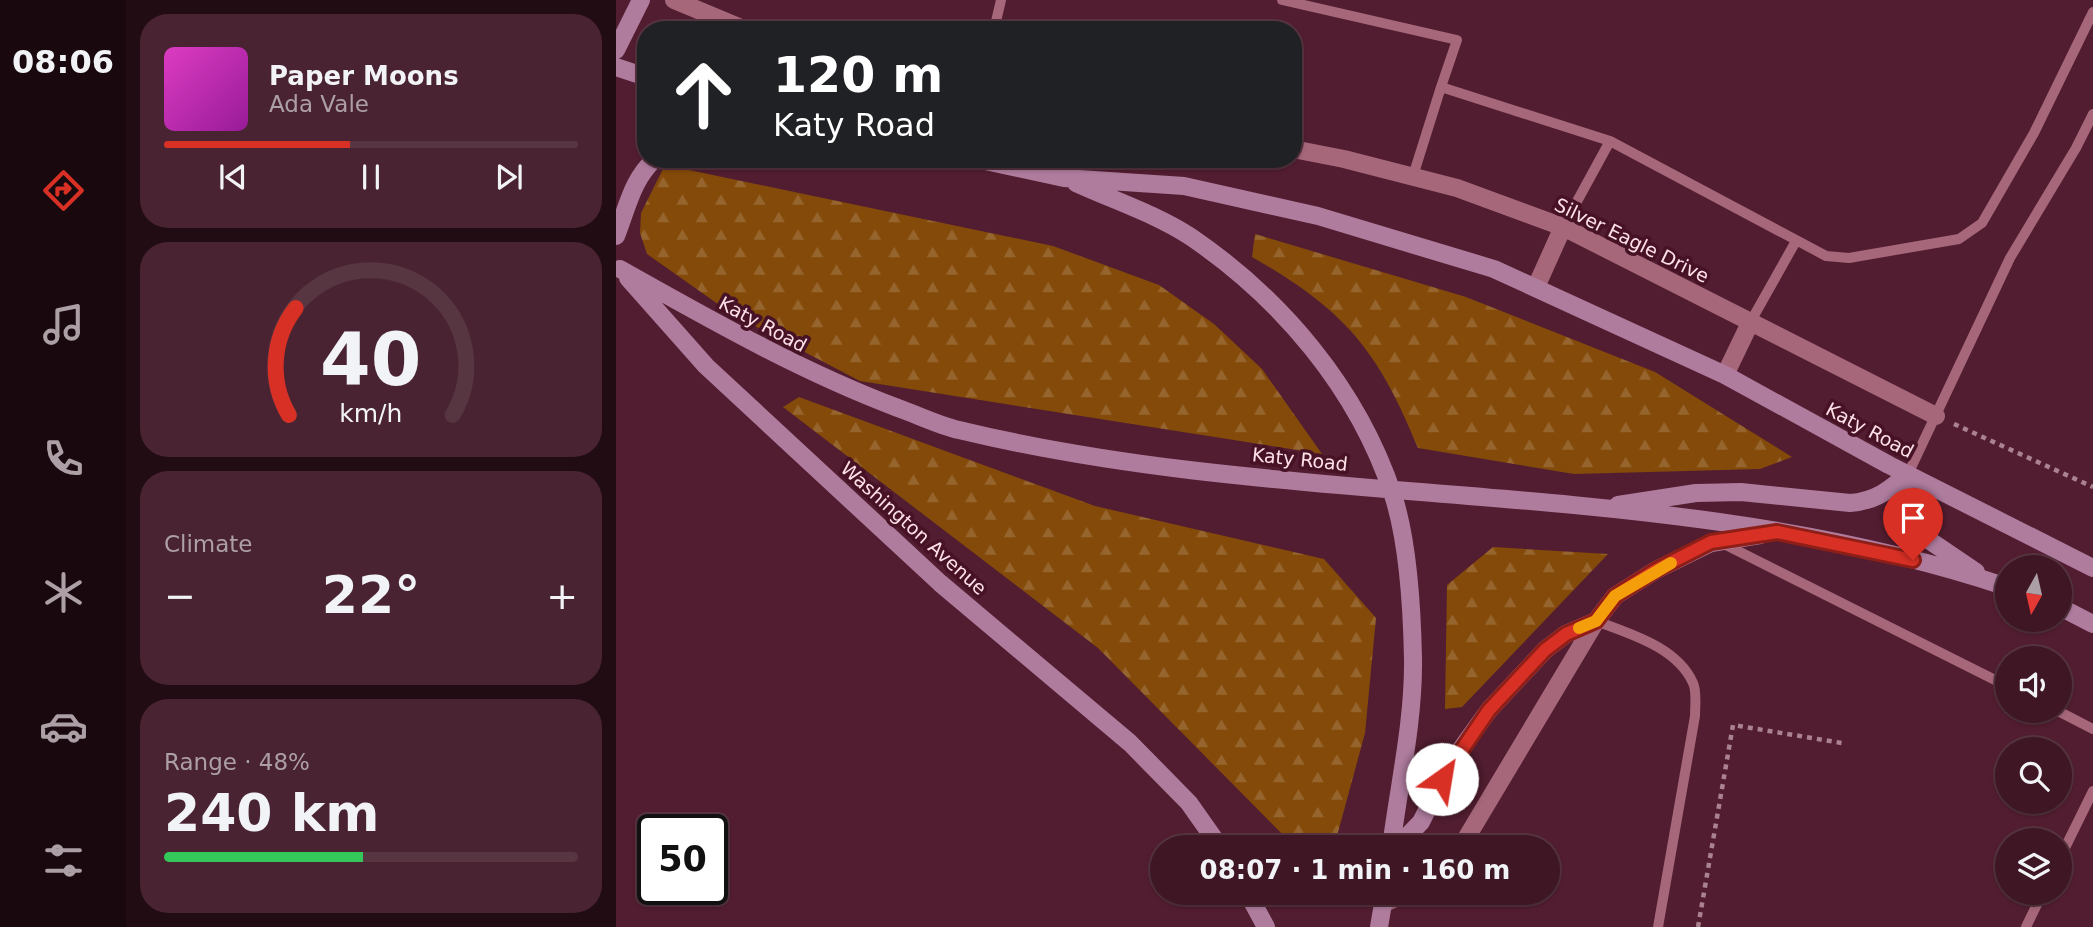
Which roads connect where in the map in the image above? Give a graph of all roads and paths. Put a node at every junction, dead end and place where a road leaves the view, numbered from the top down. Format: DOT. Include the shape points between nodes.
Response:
graph roads {
  1 [pos="641,0"];
  2 [pos="674,0"];
  3 [pos="1001,0"];
  4 [pos="1282,0"];
  5 [pos="2093,12"];
  6 [pos="724,21"];
  7 [pos="996,21"];
  8 [pos="616,50"];
  9 [pos="616,67"];
  10 [pos="637,74"];
  11 [pos="1441,87"];
  12 [pos="2093,114"];
  13 [pos="1610,141"];
  14 [pos="1302,151"];
  15 [pos="645,168"];
  16 [pos="1017,168"];
  17 [pos="1413,176"];
  18 [pos="1064,178"];
  19 [pos="1563,228"];
  20 [pos="616,236"];
  21 [pos="1796,241"];
  22 [pos="618,267"];
  23 [pos="1536,287"];
  24 [pos="1751,321"];
  25 [pos="1725,375"];
  26 [pos="1936,416"];
  27 [pos="1909,474"];
  28 [pos="2093,487"];
  29 [pos="1598,508"];
  30 [pos="1777,532"];
  31 [pos="1719,542"];
  32 [pos="2093,568"];
  33 [pos="1995,582"];
  34 [pos="1995,584"];
  35 [pos="2072,613"];
  36 [pos="1596,621"];
  37 [pos="2093,624"];
  38 [pos="1995,680"];
  39 [pos="2072,718"];
  40 [pos="2093,729"];
  41 [pos="1842,743"];
  42 [pos="2093,791"];
  43 [pos="2072,834"];
  44 [pos="1212,835"];
  45 [pos="1395,835"];
  46 [pos="1407,835"];
  47 [pos="1468,835"];
  48 [pos="1254,905"];
  49 [pos="1383,905"];
  50 [pos="2037,905"];
  51 [pos="1266,927"];
  52 [pos="1379,927"];
  53 [pos="1658,927"];
  54 [pos="1698,927"];
  55 [pos="2026,927"];
  1 -- 8 [label="main road"];
  2 -- 6 [label="street"];
  3 -- 7 [label="lane"];
  4 -- 11 [label="lane" via="1457,40"];
  5 -- 21 [label="lane" via="2034,133 1982,223 1959,239 1849,258 1826,256"];
  9 -- 10 [label="main road"];
  11 -- 13 [label="lane"];
  11 -- 17 [label="lane"];
  12 -- 26 [label="lane" via="2010,258"];
  13 -- 19 [label="lane"];
  13 -- 21 [label="lane"];
  14 -- 17 [label="street, Silver Eagle Drive"];
  15 -- 20 [label="main road"];
  16 -- 18 [label="main road"];
  17 -- 19 [label="street, Silver Eagle Drive"];
  18 -- 23 [label="main road, Katy Road" via="1184,186 1291,210 1494,269"];
  18 -- 45 [label="main road" via="1189,236 1244,277 1285,316 1333,376 1371,440 1396,508 1405,554 1413,658"];
  19 -- 23 [label="street"];
  19 -- 24 [label="street, Silver Eagle Drive"];
  21 -- 24 [label="lane"];
  22 -- 29 [label="main road, Katy Road" via="835,384 955,429 1071,453 1292,480"];
  22 -- 44 [label="main road, Washington Avenue" via="706,366 940,583 1130,743 1189,803"];
  23 -- 25 [label="main road, Katy Road"];
  24 -- 25 [label="street"];
  24 -- 26 [label="street, Silver Eagle Drive"];
  25 -- 27 [label="main road, Katy Road"];
  26 -- 27 [label="lane"];
  26 -- 28 [label="path"];
  27 -- 29 [label="main road" via="1884,495 1850,503 1741,492 1696,493"];
  27 -- 32 [label="main road, Katy Road"];
  27 -- 33 [label="main road" via="1900,504 1911,528"];
  29 -- 30 [label="main road, Katy Road"];
  30 -- 31 [label="main road"];
  30 -- 34 [label="main road, Katy Road" via="1882,551"];
  31 -- 36 [label="main road" via="1656,570 1615,596"];
  31 -- 38 [label="lane"];
  35 -- 37 [label="main road"];
  36 -- 46 [label="main road" via="1566,634 1545,650 1496,702 1451,763 1421,822"];
  36 -- 47 [label="street"];
  36 -- 53 [label="lane" via="1659,648 1679,662 1694,684 1695,716"];
  39 -- 40 [label="lane"];
  41 -- 54 [label="path" via="1733,725"];
  42 -- 43 [label="lane"];
  48 -- 51 [label="main road"];
  49 -- 52 [label="main road"];
  50 -- 55 [label="lane"];
}
